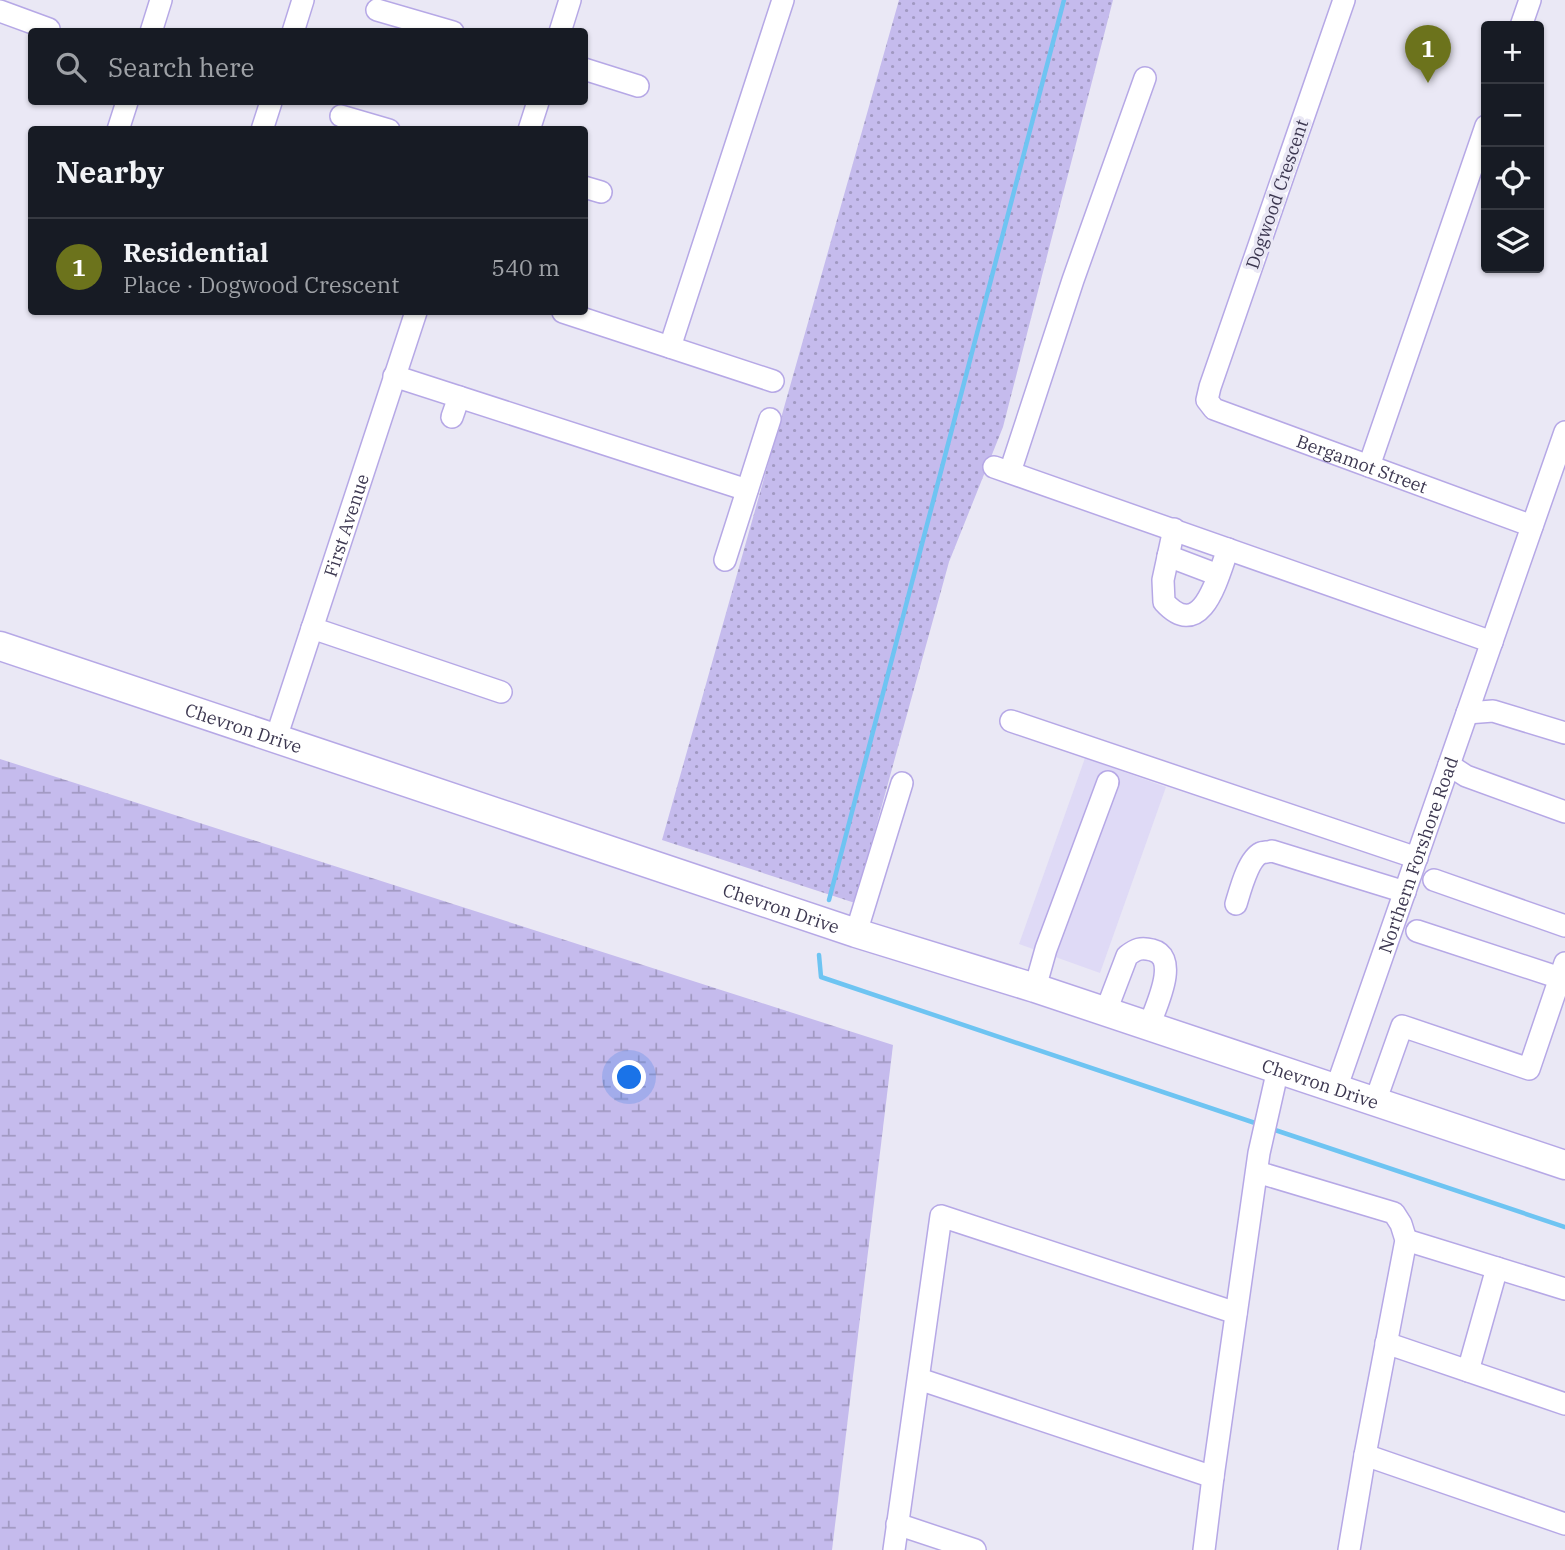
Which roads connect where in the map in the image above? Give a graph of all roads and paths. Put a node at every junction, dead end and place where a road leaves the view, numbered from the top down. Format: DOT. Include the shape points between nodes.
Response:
graph roads {
  1 [pos="161,0"];
  2 [pos="303,0"];
  3 [pos="569,0"];
  4 [pos="783,0"];
  5 [pos="1344,0"];
  6 [pos="1530,0"];
  7 [pos="377,10"];
  8 [pos="0,11"];
  9 [pos="1523,21"];
  10 [pos="46,28"];
  11 [pos="152,28"];
  12 [pos="294,28"];
  13 [pos="439,28"];
  14 [pos="561,28"];
  15 [pos="588,70"];
  16 [pos="1145,78"];
  17 [pos="638,86"];
  18 [pos="127,105"];
  19 [pos="270,105"];
  20 [pos="537,105"];
  21 [pos="341,116"];
  22 [pos="119,126"];
  23 [pos="263,126"];
  24 [pos="375,126"];
  25 [pos="530,126"];
  26 [pos="1481,141"];
  27 [pos="414,315"];
  28 [pos="572,315"];
  29 [pos="670,347"];
  30 [pos="394,376"];
  31 [pos="773,381"];
  32 [pos="1210,387"];
  33 [pos="770,419"];
  34 [pos="1565,432"];
  35 [pos="1369,466"];
  36 [pos="747,490"];
  37 [pos="1532,526"];
  38 [pos="1174,529"];
  39 [pos="1228,549"];
  40 [pos="1168,556"];
  41 [pos="725,560"];
  42 [pos="1218,575"];
  43 [pos="312,628"];
  44 [pos="1492,642"];
  45 [pos="0,646"];
  46 [pos="501,692"];
  47 [pos="1466,713"];
  48 [pos="1011,721"];
  49 [pos="1565,733"];
  50 [pos="276,738"];
  51 [pos="1449,765"];
  52 [pos="1108,782"];
  53 [pos="902,783"];
  54 [pos="1565,812"];
  55 [pos="1417,858"];
  56 [pos="1434,880"];
  57 [pos="1405,892"];
  58 [pos="1236,904"];
  59 [pos="1565,926"];
  60 [pos="1418,931"];
  61 [pos="856,933"];
  62 [pos="1562,971"];
  63 [pos="1035,988"];
  64 [pos="1106,1011"];
  65 [pos="1149,1026"];
  66 [pos="1278,1069"];
  67 [pos="1336,1089"];
  68 [pos="1375,1102"];
  69 [pos="1565,1165"];
  70 [pos="1257,1172"];
  71 [pos="1406,1240"];
  72 [pos="1497,1268"];
  73 [pos="1565,1289"];
  74 [pos="1236,1312"];
  75 [pos="1386,1343"];
  76 [pos="1468,1371"];
  77 [pos="919,1379"];
  78 [pos="1563,1398"];
  79 [pos="1365,1455"];
  80 [pos="1213,1477"];
  81 [pos="897,1524"];
  82 [pos="1565,1524"];
  83 [pos="894,1550"];
  84 [pos="975,1550"];
  85 [pos="1204,1550"];
  86 [pos="1349,1550"];
  1 -- 11 [label="street"];
  2 -- 12 [label="street"];
  3 -- 14 [label="street"];
  4 -- 29 [label="street"];
  5 -- 32 [label="street, Dogwood Crescent"];
  6 -- 9 [label="street"];
  7 -- 13 [label="street"];
  8 -- 10 [label="street"];
  15 -- 17 [label="street"];
  16 -- 38 [label="street" via="1002,469"];
  18 -- 22 [label="street"];
  19 -- 23 [label="street"];
  20 -- 25 [label="street"];
  21 -- 24 [label="street"];
  26 -- 35 [label="street"];
  27 -- 30 [label="street, First Avenue"];
  28 -- 29 [label="street"];
  29 -- 31 [label="street"];
  30 -- 36 [label="street" via="420,395 455,407"];
  30 -- 43 [label="street, First Avenue"];
  32 -- 35 [label="street, Bergamot Street" via="1207,400 1214,409"];
  33 -- 36 [label="street"];
  34 -- 37 [label="street, Northern Forshore Road"];
  35 -- 37 [label="street, Bergamot Street"];
  36 -- 41 [label="street"];
  37 -- 44 [label="street, Northern Forshore Road"];
  38 -- 39 [label="street"];
  38 -- 40 [label="street"];
  39 -- 42 [label="street"];
  39 -- 44 [label="street"];
  40 -- 42 [label="street"];
  40 -- 42 [label="street" via="1164,602 1185,617 1200,610"];
  43 -- 46 [label="street"];
  43 -- 50 [label="street, First Avenue"];
  44 -- 47 [label="street, Northern Forshore Road"];
  45 -- 50 [label="main road, Chevron Drive"];
  47 -- 49 [label="street" via="1493,710"];
  47 -- 51 [label="street, Northern Forshore Road"];
  48 -- 55 [label="street"];
  50 -- 61 [label="main road, Chevron Drive"];
  51 -- 54 [label="street" via="1466,776"];
  51 -- 55 [label="street, Northern Forshore Road"];
  52 -- 63 [label="street"];
  53 -- 61 [label="street"];
  55 -- 57 [label="street, Northern Forshore Road"];
  56 -- 59 [label="street"];
  57 -- 58 [label="street" via="1272,851 1255,858"];
  57 -- 67 [label="street, Northern Forshore Road"];
  60 -- 62 [label="street"];
  61 -- 63 [label="main road, Chevron Drive"];
  62 -- 68 [label="street" via="1529,1069 1402,1026"];
  63 -- 64 [label="main road, Chevron Drive"];
  64 -- 65 [label="main road, Chevron Drive"];
  64 -- 65 [label="street" via="1127,957 1142,947 1158,951 1166,961 1167,973"];
  65 -- 66 [label="main road, Chevron Drive"];
  66 -- 67 [label="main road, Chevron Drive"];
  66 -- 70 [label="street"];
  67 -- 68 [label="main road, Chevron Drive"];
  68 -- 69 [label="main road, Chevron Drive"];
  70 -- 71 [label="street" via="1394,1213"];
  70 -- 74 [label="street"];
  71 -- 72 [label="street"];
  71 -- 75 [label="street"];
  72 -- 73 [label="street"];
  72 -- 76 [label="street"];
  74 -- 77 [label="street" via="942,1216"];
  74 -- 80 [label="street"];
  75 -- 76 [label="street"];
  75 -- 79 [label="street"];
  76 -- 78 [label="street"];
  77 -- 80 [label="street"];
  77 -- 81 [label="street"];
  79 -- 82 [label="street"];
  79 -- 86 [label="street"];
  80 -- 85 [label="street"];
  81 -- 83 [label="street"];
  81 -- 84 [label="street"];
}
